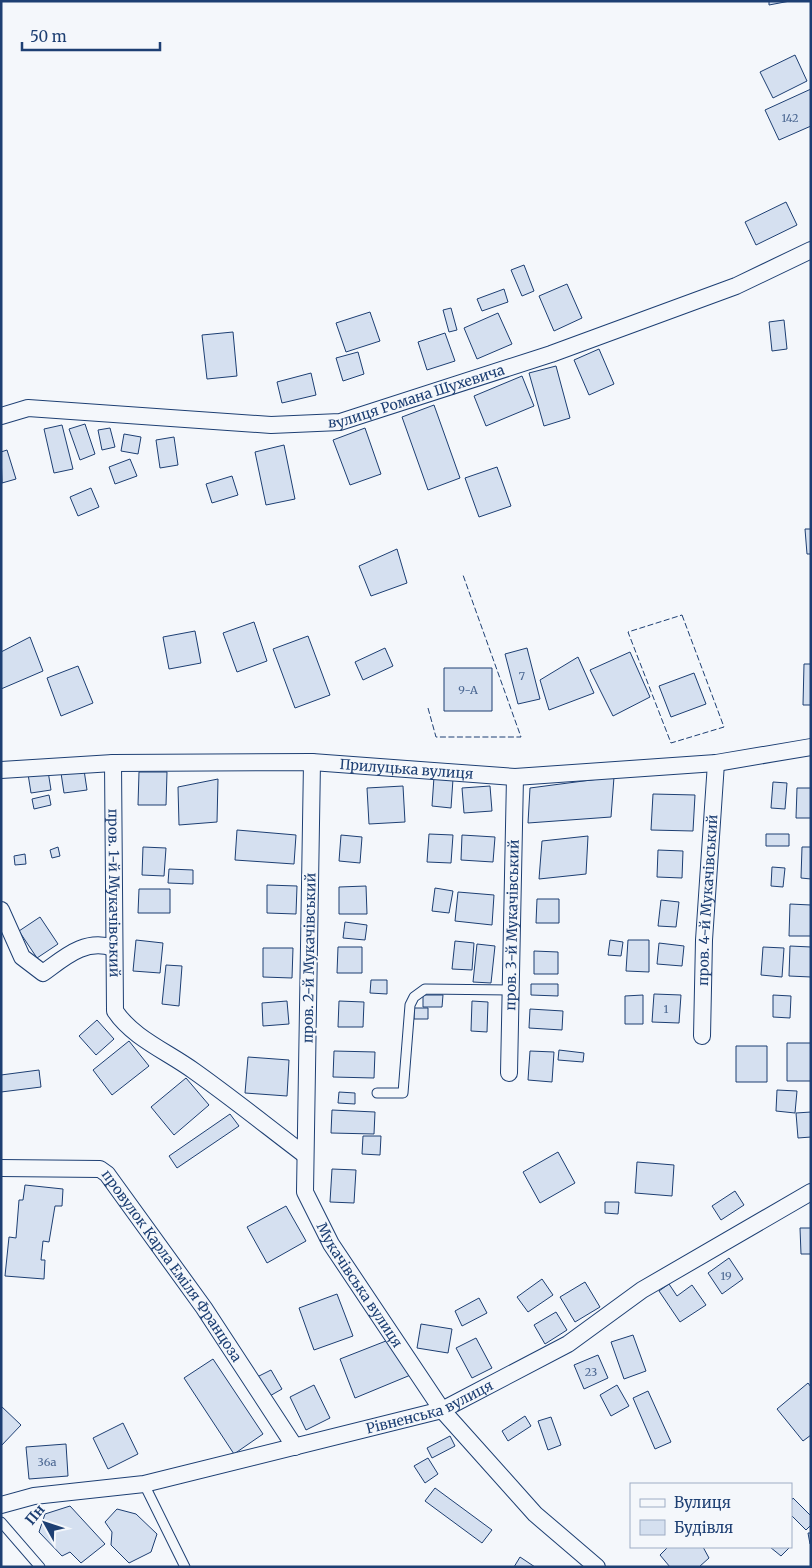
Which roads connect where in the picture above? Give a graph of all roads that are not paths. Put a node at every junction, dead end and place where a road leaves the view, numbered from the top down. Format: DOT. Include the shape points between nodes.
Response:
graph roads {
  1 [pos="811,250"];
  2 [pos="1,416"];
  3 [pos="811,747"];
  4 [pos="312,762"];
  5 [pos="112,763"];
  6 [pos="716,763"];
  7 [pos="1,770"];
  8 [pos="516,777"];
  9 [pos="1,910"];
  10 [pos="113,948"];
  11 [pos="511,990"];
  12 [pos="702,1036"];
  13 [pos="509,1073"];
  14 [pos="377,1093"];
  15 [pos="305,1155"];
  16 [pos="1,1168"];
  17 [pos="811,1192"];
  18 [pos="442,1410"];
  19 [pos="295,1447"];
  20 [pos="144,1484"];
  21 [pos="2,1504"];
  22 [pos="1,1522"];
  23 [pos="40,1567"];
  24 [pos="185,1567"];
  25 [pos="597,1567"];
  1 -- 2 [label="street, вулиця Романа Шухевича" via="736,286 560,351 340,422 271,425 28,408"];
  3 -- 6 [label="street, Прилуцька вулиця"];
  4 -- 5 [label="street, Прилуцька вулиця"];
  4 -- 8 [label="street, Прилуцька вулиця"];
  4 -- 15 [label="street, пров. 2-й Мукачівський"];
  5 -- 7 [label="street, Прилуцька вулиця"];
  5 -- 10 [label="street, пров. 1-й Мукачівський"];
  6 -- 8 [label="street, Прилуцька вулиця"];
  6 -- 12 [label="street, пров. 4-й Мукачівський" via="704,940"];
  8 -- 11 [label="street, пров. 3-й Мукачівський"];
  9 -- 10 [label="street" via="22,957 42,974 74,950 102,944"];
  10 -- 15 [label="street, пров. 1-й Мукачівський" via="115,1011 122,1021 194,1070"];
  11 -- 13 [label="street, пров. 3-й Мукачівський"];
  11 -- 14 [label="lane" via="425,989 420,992 410,1005 403,1093"];
  15 -- 18 [label="street, Мукачівська вулиця" via="305,1192 330,1244"];
  16 -- 19 [label="street, провулок Карла Еміля Францоза" via="100,1169 107,1174 204,1308"];
  17 -- 18 [label="street, Рівненська вулиця" via="642,1290 568,1344"];
  18 -- 19 [label="street, Рівненська вулиця"];
  18 -- 25 [label="street, Мукачівська вулиця" via="535,1514"];
  19 -- 20 [label="street, Рівненська вулиця"];
  20 -- 21 [label="street, Рівненська вулиця" via="34,1496"];
  20 -- 24 [label="lane"];
  22 -- 23 [label="lane"];
}
